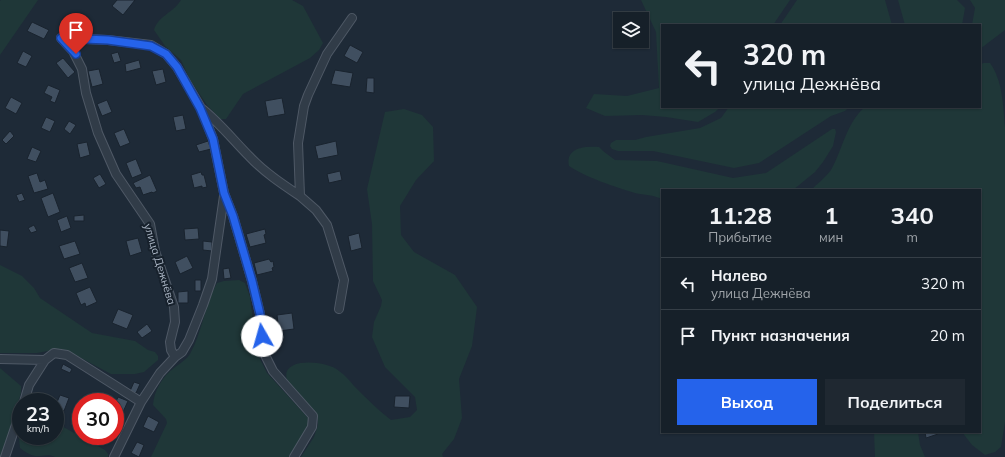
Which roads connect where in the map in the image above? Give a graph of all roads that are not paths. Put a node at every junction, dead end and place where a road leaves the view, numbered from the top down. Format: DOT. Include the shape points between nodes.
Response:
graph roads {
  1 [pos="352,18"];
  2 [pos="200,108"];
  3 [pos="224,193"];
  4 [pos="300,196"];
  5 [pos="339,309"];
  6 [pos="175,357"];
  7 [pos="0,359"];
  8 [pos="45,360"];
  9 [pos="27,393"];
  10 [pos="141,402"];
  11 [pos="12,436"];
  12 [pos="5,457"];
  13 [pos="114,457"];
  14 [pos="294,457"];
  1 -- 4 [label="street" via="327,54 304,106 298,143"];
  2 -- 3 [label="street" via="213,139"];
  2 -- 4 [label="street" via="267,173"];
  2 -- 6 [label="street, улица Дежнёва" via="177,67 166,54 151,46 108,40 61,38 74,51 82,68 86,93 98,133 116,174 150,224 155,251 174,307 176,322 170,342"];
  3 -- 6 [label="street" via="212,279 189,340 182,352"];
  3 -- 14 [label="street" via="252,281 266,357 273,371 313,416 312,427"];
  4 -- 5 [label="street" via="316,210 327,225 344,280"];
  6 -- 10 [label="street" via="160,373"];
  7 -- 8 [label="street"];
  8 -- 9 [label="street"];
  8 -- 10 [label="street" via="54,353 67,355"];
  10 -- 13 [label="street"];
  11 -- 12 [label="street"];
}
